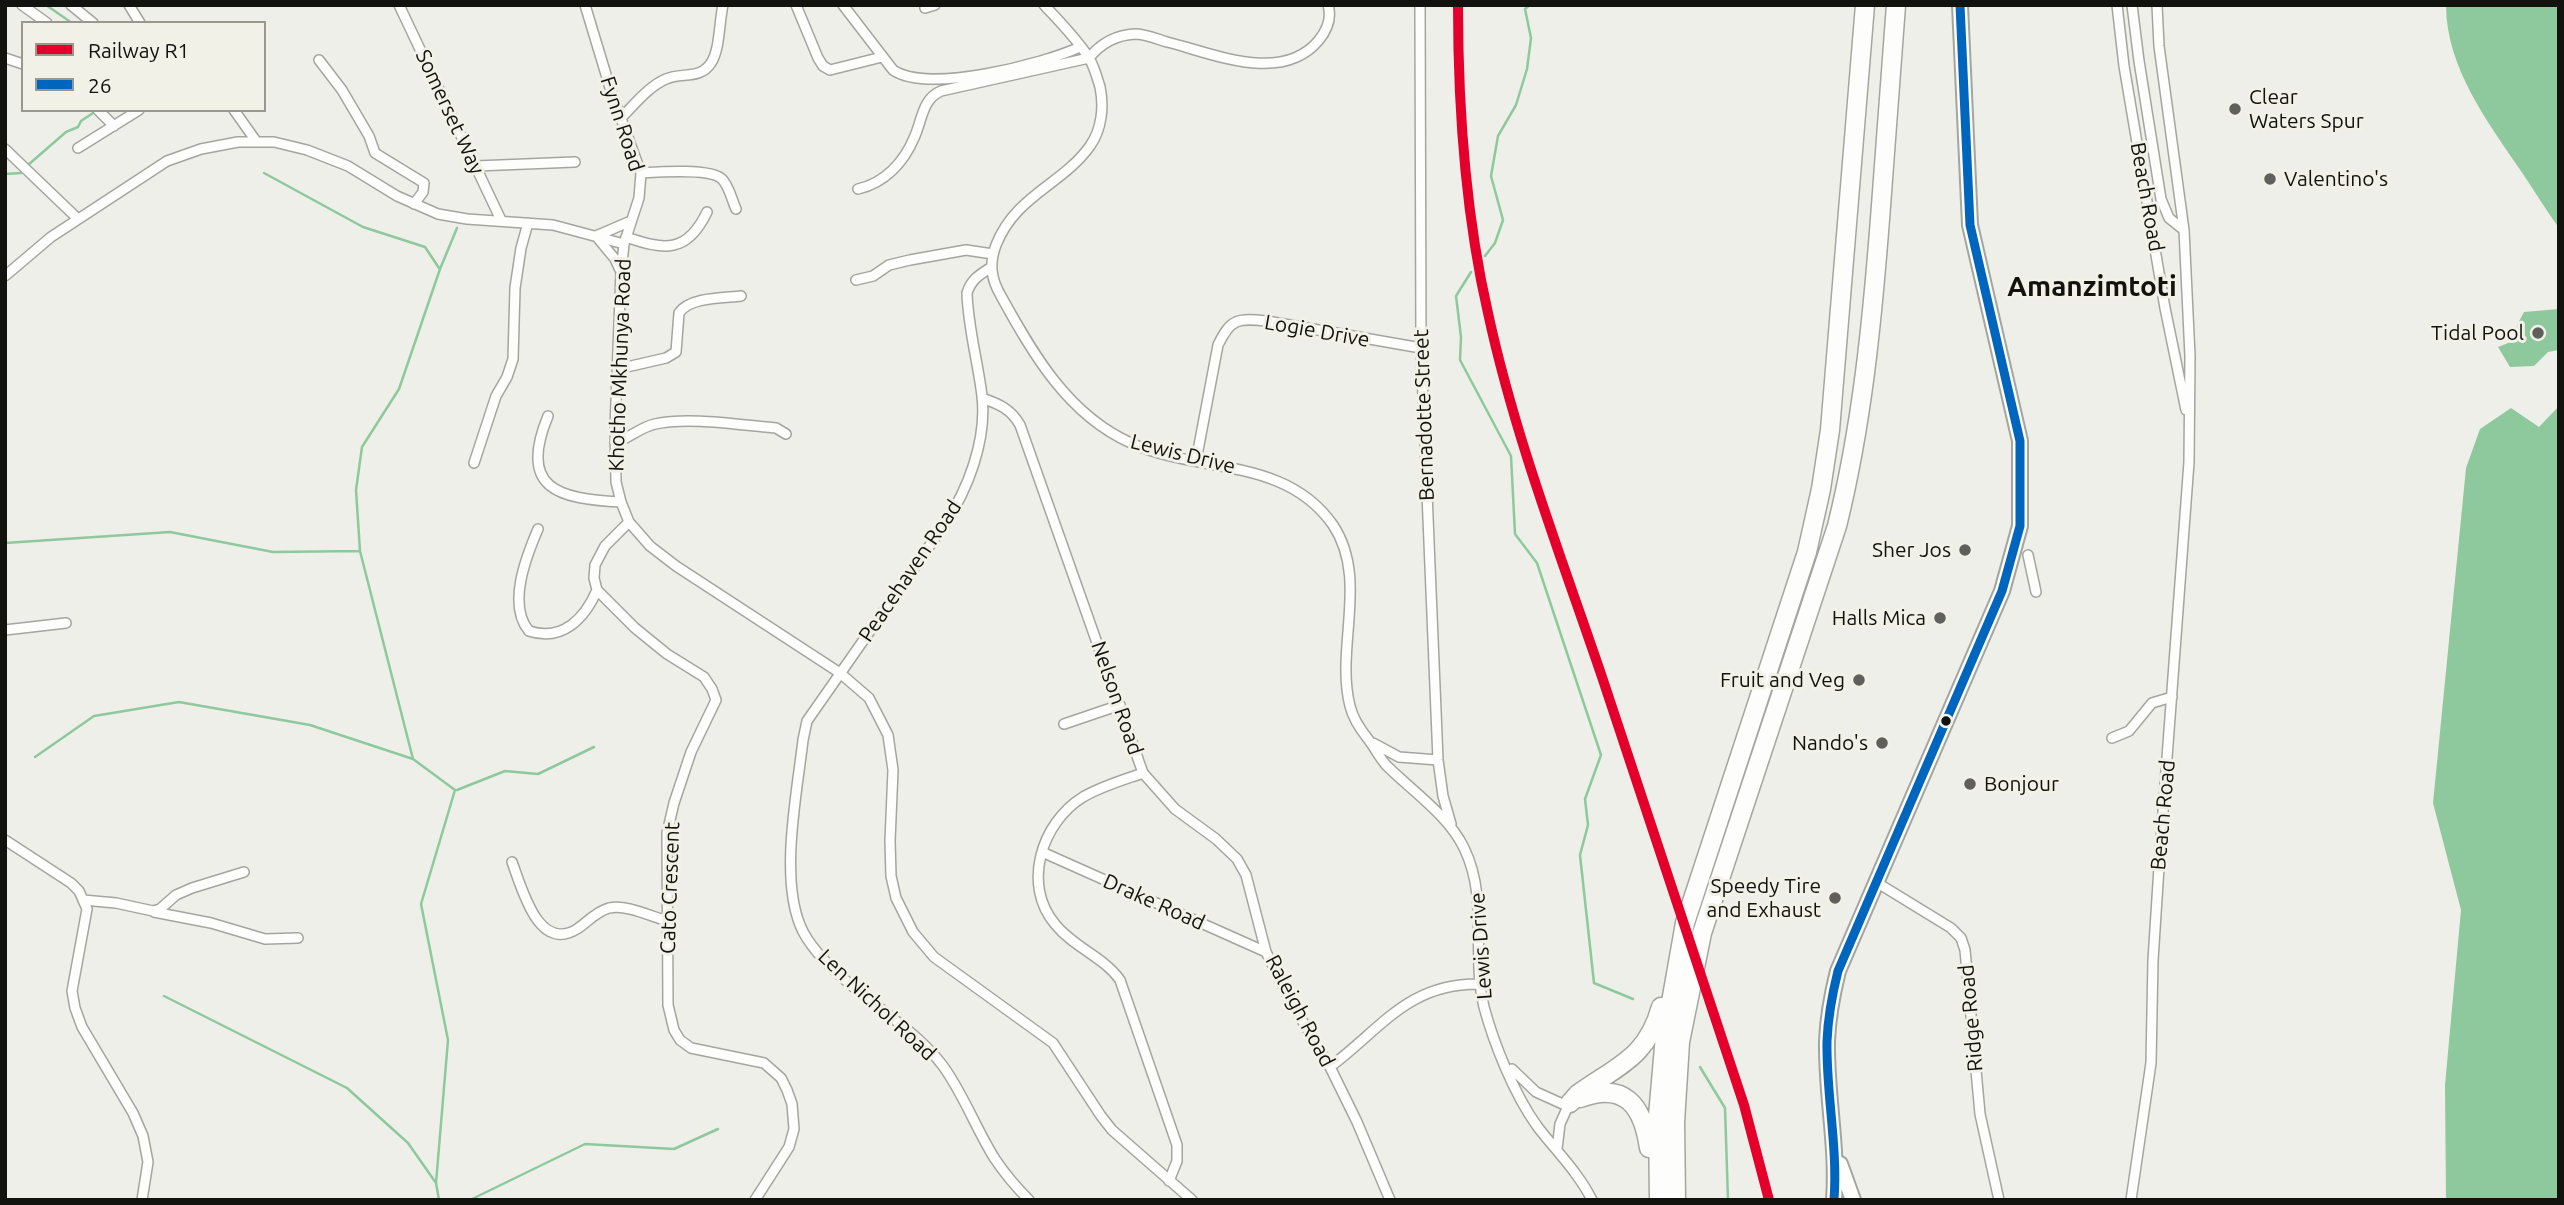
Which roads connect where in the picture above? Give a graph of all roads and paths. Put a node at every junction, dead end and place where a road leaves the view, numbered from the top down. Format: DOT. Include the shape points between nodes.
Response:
graph roads {
  1 [pos="22,5"];
  2 [pos="71,5"];
  3 [pos="129,5"];
  4 [pos="399,5"];
  5 [pos="585,5"];
  6 [pos="723,5"];
  7 [pos="796,5"];
  8 [pos="843,5"];
  9 [pos="1044,5"];
  10 [pos="1328,5"];
  11 [pos="1420,5"];
  12 [pos="1865,5"];
  13 [pos="1896,5"];
  14 [pos="1960,5"];
  15 [pos="2117,5"];
  16 [pos="2132,5"];
  17 [pos="2157,5"];
  18 [pos="44,21"];
  19 [pos="91,21"];
  20 [pos="140,21"];
  21 [pos="1080,47"];
  22 [pos="882,57"];
  23 [pos="1089,58"];
  24 [pos="319,60"];
  25 [pos="100,112"];
  26 [pos="136,112"];
  27 [pos="235,112"];
  28 [pos="621,118"];
  29 [pos="114,125"];
  30 [pos="256,141"];
  31 [pos="78,148"];
  32 [pos="5,149"];
  33 [pos="575,162"];
  34 [pos="476,166"];
  35 [pos="641,173"];
  36 [pos="858,189"];
  37 [pos="414,204"];
  38 [pos="736,209"];
  39 [pos="706,212"];
  40 [pos="77,218"];
  41 [pos="501,220"];
  42 [pos="631,221"];
  43 [pos="528,223"];
  44 [pos="2184,230"];
  45 [pos="596,236"];
  46 [pos="625,240"];
  47 [pos="993,254"];
  48 [pos="990,268"];
  49 [pos="621,272"];
  50 [pos="5,276"];
  51 [pos="856,280"];
  52 [pos="741,296"];
  53 [pos="1421,348"];
  54 [pos="2190,356"];
  55 [pos="2175,357"];
  56 [pos="618,369"];
  57 [pos="982,398"];
  58 [pos="548,416"];
  59 [pos="2190,429"];
  60 [pos="786,434"];
  61 [pos="615,443"];
  62 [pos="1196,461"];
  63 [pos="474,463"];
  64 [pos="621,502"];
  65 [pos="629,522"];
  66 [pos="537,529"];
  67 [pos="2028,555"];
  68 [pos="597,590"];
  69 [pos="2036,592"];
  70 [pos="66,623"];
  71 [pos="5,629"];
  72 [pos="840,673"];
  73 [pos="2172,697"];
  74 [pos="1120,705"];
  75 [pos="1065,724"];
  76 [pos="2112,738"];
  77 [pos="1371,743"];
  78 [pos="1438,760"];
  79 [pos="1143,773"];
  80 [pos="1451,824"];
  81 [pos="5,840"];
  82 [pos="1042,852"];
  83 [pos="512,862"];
  84 [pos="244,873"];
  85 [pos="1876,882"];
  86 [pos="83,900"];
  87 [pos="153,911"];
  88 [pos="667,921"];
  89 [pos="1685,923"];
  90 [pos="298,938"];
  91 [pos="1266,952"];
  92 [pos="1480,984"];
  93 [pos="1499,1050"];
  94 [pos="1330,1067"];
  95 [pos="1568,1104"];
  96 [pos="1675,1122"];
  97 [pos="1557,1149"];
  98 [pos="1835,1149"];
  99 [pos="1169,1181"];
  100 [pos="142,1200"];
  101 [pos="755,1200"];
  102 [pos="1029,1200"];
  103 [pos="1192,1200"];
  104 [pos="1390,1200"];
  105 [pos="1592,1200"];
  106 [pos="1658,1200"];
  107 [pos="1676,1200"];
  108 [pos="1683,1200"];
  109 [pos="1834,1200"];
  110 [pos="1853,1200"];
  111 [pos="1999,1200"];
  112 [pos="2131,1200"];
  1 -- 18 [label="street"];
  2 -- 19 [label="street"];
  3 -- 20 [label="street"];
  4 -- 34 [label="street, Somerset Way"];
  5 -- 28 [label="street, Fynn Road"];
  6 -- 28 [label="street" via="711,63 699,74 666,79"];
  7 -- 22 [label="street" via="818,58 830,70"];
  8 -- 22 [label="street"];
  9 -- 21 [label="street"];
  10 -- 23 [label="street" via="1328,27 1318,42 1284,61 1247,62 1137,34 1106,41"];
  11 -- 53 [label="street, Bernadotte Street"];
  12 -- 89 [label="highway" via="1830,430 1821,489 1807,552"];
  13 -- 96 [label="highway" via="1873,302 1852,467 1837,526 1702,933 1680,1042"];
  14 -- 85 [label="main road" via="1970,225 2020,441 2020,526 2002,591"];
  15 -- 55 [label="street, Beach Road"];
  16 -- 44 [label="street" via="2161,198 2169,218"];
  17 -- 44 [label="street, Beach Road"];
  21 -- 22 [label="street" via="1042,62 950,79 902,76"];
  21 -- 23 [label="street"];
  23 -- 36 [label="street" via="934,94 896,166 881,181"];
  23 -- 47 [label="street" via="1102,99 1096,135 1089,148 1009,220"];
  24 -- 37 [label="street" via="342,90 375,153 424,183"];
  25 -- 29 [label="street"];
  26 -- 29 [label="street"];
  27 -- 30 [label="street"];
  28 -- 35 [label="street, Fynn Road"];
  29 -- 31 [label="street"];
  30 -- 37 [label="street, Khotho Mkhunya Road" via="307,150 348,166"];
  30 -- 40 [label="street, Khotho Mkhunya Road" via="222,144 167,161"];
  32 -- 40 [label="street"];
  33 -- 34 [label="street"];
  34 -- 41 [label="street, Somerset Way"];
  35 -- 38 [label="street" via="715,175 724,181"];
  35 -- 42 [label="street, Fynn Road"];
  37 -- 41 [label="street, Khotho Mkhunya Road" via="438,214"];
  39 -- 46 [label="street" via="694,234 670,246"];
  40 -- 50 [label="street, Khotho Mkhunya Road"];
  41 -- 43 [label="street, Khotho Mkhunya Road"];
  42 -- 45 [label="street"];
  42 -- 46 [label="street, Fynn Road"];
  43 -- 45 [label="street, Khotho Mkhunya Road"];
  43 -- 63 [label="street" via="515,288 513,359"];
  44 -- 54 [label="street, Beach Road"];
  45 -- 46 [label="street, Khotho Mkhunya Road"];
  45 -- 49 [label="street"];
  46 -- 49 [label="street, Khotho Mkhunya Road"];
  47 -- 48 [label="street"];
  47 -- 51 [label="street" via="966,250 910,260"];
  48 -- 57 [label="street, Peacehaven Road" via="975,278 967,293"];
  48 -- 62 [label="street, Lewis Drive" via="996,289 1031,350 1075,404 1099,426 1133,444"];
  49 -- 56 [label="street, Khotho Mkhunya Road"];
  52 -- 56 [label="street" via="682,308 676,352"];
  53 -- 62 [label="street, Logie Drive" via="1267,321 1242,318 1233,322 1218,345"];
  53 -- 78 [label="street, Bernadotte Street"];
  54 -- 55 [label="street"];
  54 -- 59 [label="street, Beach Road"];
  55 -- 59 [label="street, Beach Road"];
  56 -- 61 [label="street, Khotho Mkhunya Road"];
  57 -- 72 [label="street, Peacehaven Road" via="981,434 961,497"];
  57 -- 74 [label="street, Nelson Road" via="1004,406 1020,425"];
  58 -- 64 [label="street" via="537,452 543,480 549,487 577,497"];
  59 -- 73 [label="street, Beach Road"];
  60 -- 61 [label="street" via="776,428 676,422 649,426"];
  61 -- 64 [label="street, Khotho Mkhunya Road"];
  62 -- 77 [label="street, Lewis Drive" via="1246,470 1288,485 1335,529 1350,587 1345,674 1350,708"];
  64 -- 65 [label="street, Khotho Mkhunya Road"];
  65 -- 68 [label="street" via="605,546 595,565"];
  65 -- 72 [label="street, Khotho Mkhunya Road" via="676,566"];
  66 -- 68 [label="street" via="521,578 520,609 530,631 558,633 573,626"];
  67 -- 69 [label="street"];
  68 -- 88 [label="street, Cato Crescent" via="656,646 704,677 716,700 691,752 667,833"];
  70 -- 71 [label="street"];
  72 -- 99 [label="street, Khotho Mkhunya Road" via="869,698 888,735 893,770 891,876 913,932 934,957 1054,1043 1106,1123"];
  72 -- 102 [label="street, Len Nichol Road" via="804,729 791,864 801,927 837,972 917,1038 942,1066 994,1158"];
  73 -- 76 [label="street" via="2152,703 2129,731"];
  73 -- 112 [label="street, Beach Road" via="2153,960 2151,1063"];
  74 -- 75 [label="street"];
  74 -- 79 [label="street, Nelson Road"];
  77 -- 78 [label="street" via="1399,757"];
  77 -- 80 [label="street, Lewis Drive" via="1381,760"];
  78 -- 80 [label="street, Bernadotte Street"];
  79 -- 82 [label="street, Nelson Road" via="1108,784 1067,809"];
  79 -- 91 [label="street, Raleigh Road" via="1170,804 1237,859 1246,875"];
  80 -- 92 [label="street, Lewis Drive" via="1474,870 1478,892"];
  81 -- 86 [label="street" via="71,883"];
  82 -- 91 [label="street, Drake Road"];
  82 -- 99 [label="street, Nelson Road" via="1037,881 1051,920 1068,938 1113,969 1126,994 1177,1145"];
  83 -- 88 [label="street" via="528,903 547,931 566,934 595,913 621,907"];
  84 -- 87 [label="street" via="192,888"];
  85 -- 98 [label="main road" via="1838,971 1829,1007 1828,1067"];
  85 -- 111 [label="street, Ridge Road" via="1961,938 1980,1114"];
  86 -- 87 [label="street"];
  86 -- 100 [label="street" via="87,908 72,991 75,1008 143,1136 148,1162"];
  87 -- 90 [label="street" via="265,939"];
  88 -- 101 [label="street, Cato Crescent" via="668,1005 680,1040 701,1052 764,1063 781,1077 792,1104 794,1129 789,1147"];
  89 -- 95 [label="highway" via="1647,1041 1639,1052"];
  89 -- 106 [label="highway" via="1665,1036 1658,1116"];
  91 -- 94 [label="street, Raleigh Road"];
  92 -- 93 [label="street, Lewis Drive"];
  92 -- 94 [label="street" via="1423,993 1401,1006"];
  93 -- 95 [label="street" via="1535,1092"];
  93 -- 97 [label="street, Lewis Drive" via="1525,1107"];
  94 -- 104 [label="street, Raleigh Road"];
  95 -- 97 [label="street"];
  95 -- 106 [label="highway" via="1605,1092 1633,1104 1646,1124"];
  96 -- 107 [label="highway"];
  96 -- 108 [label="highway"];
  97 -- 105 [label="street, Lewis Drive"];
  98 -- 109 [label="main road"];
  98 -- 110 [label="main road"];
  99 -- 103 [label="street, Khotho Mkhunya Road"];
}
